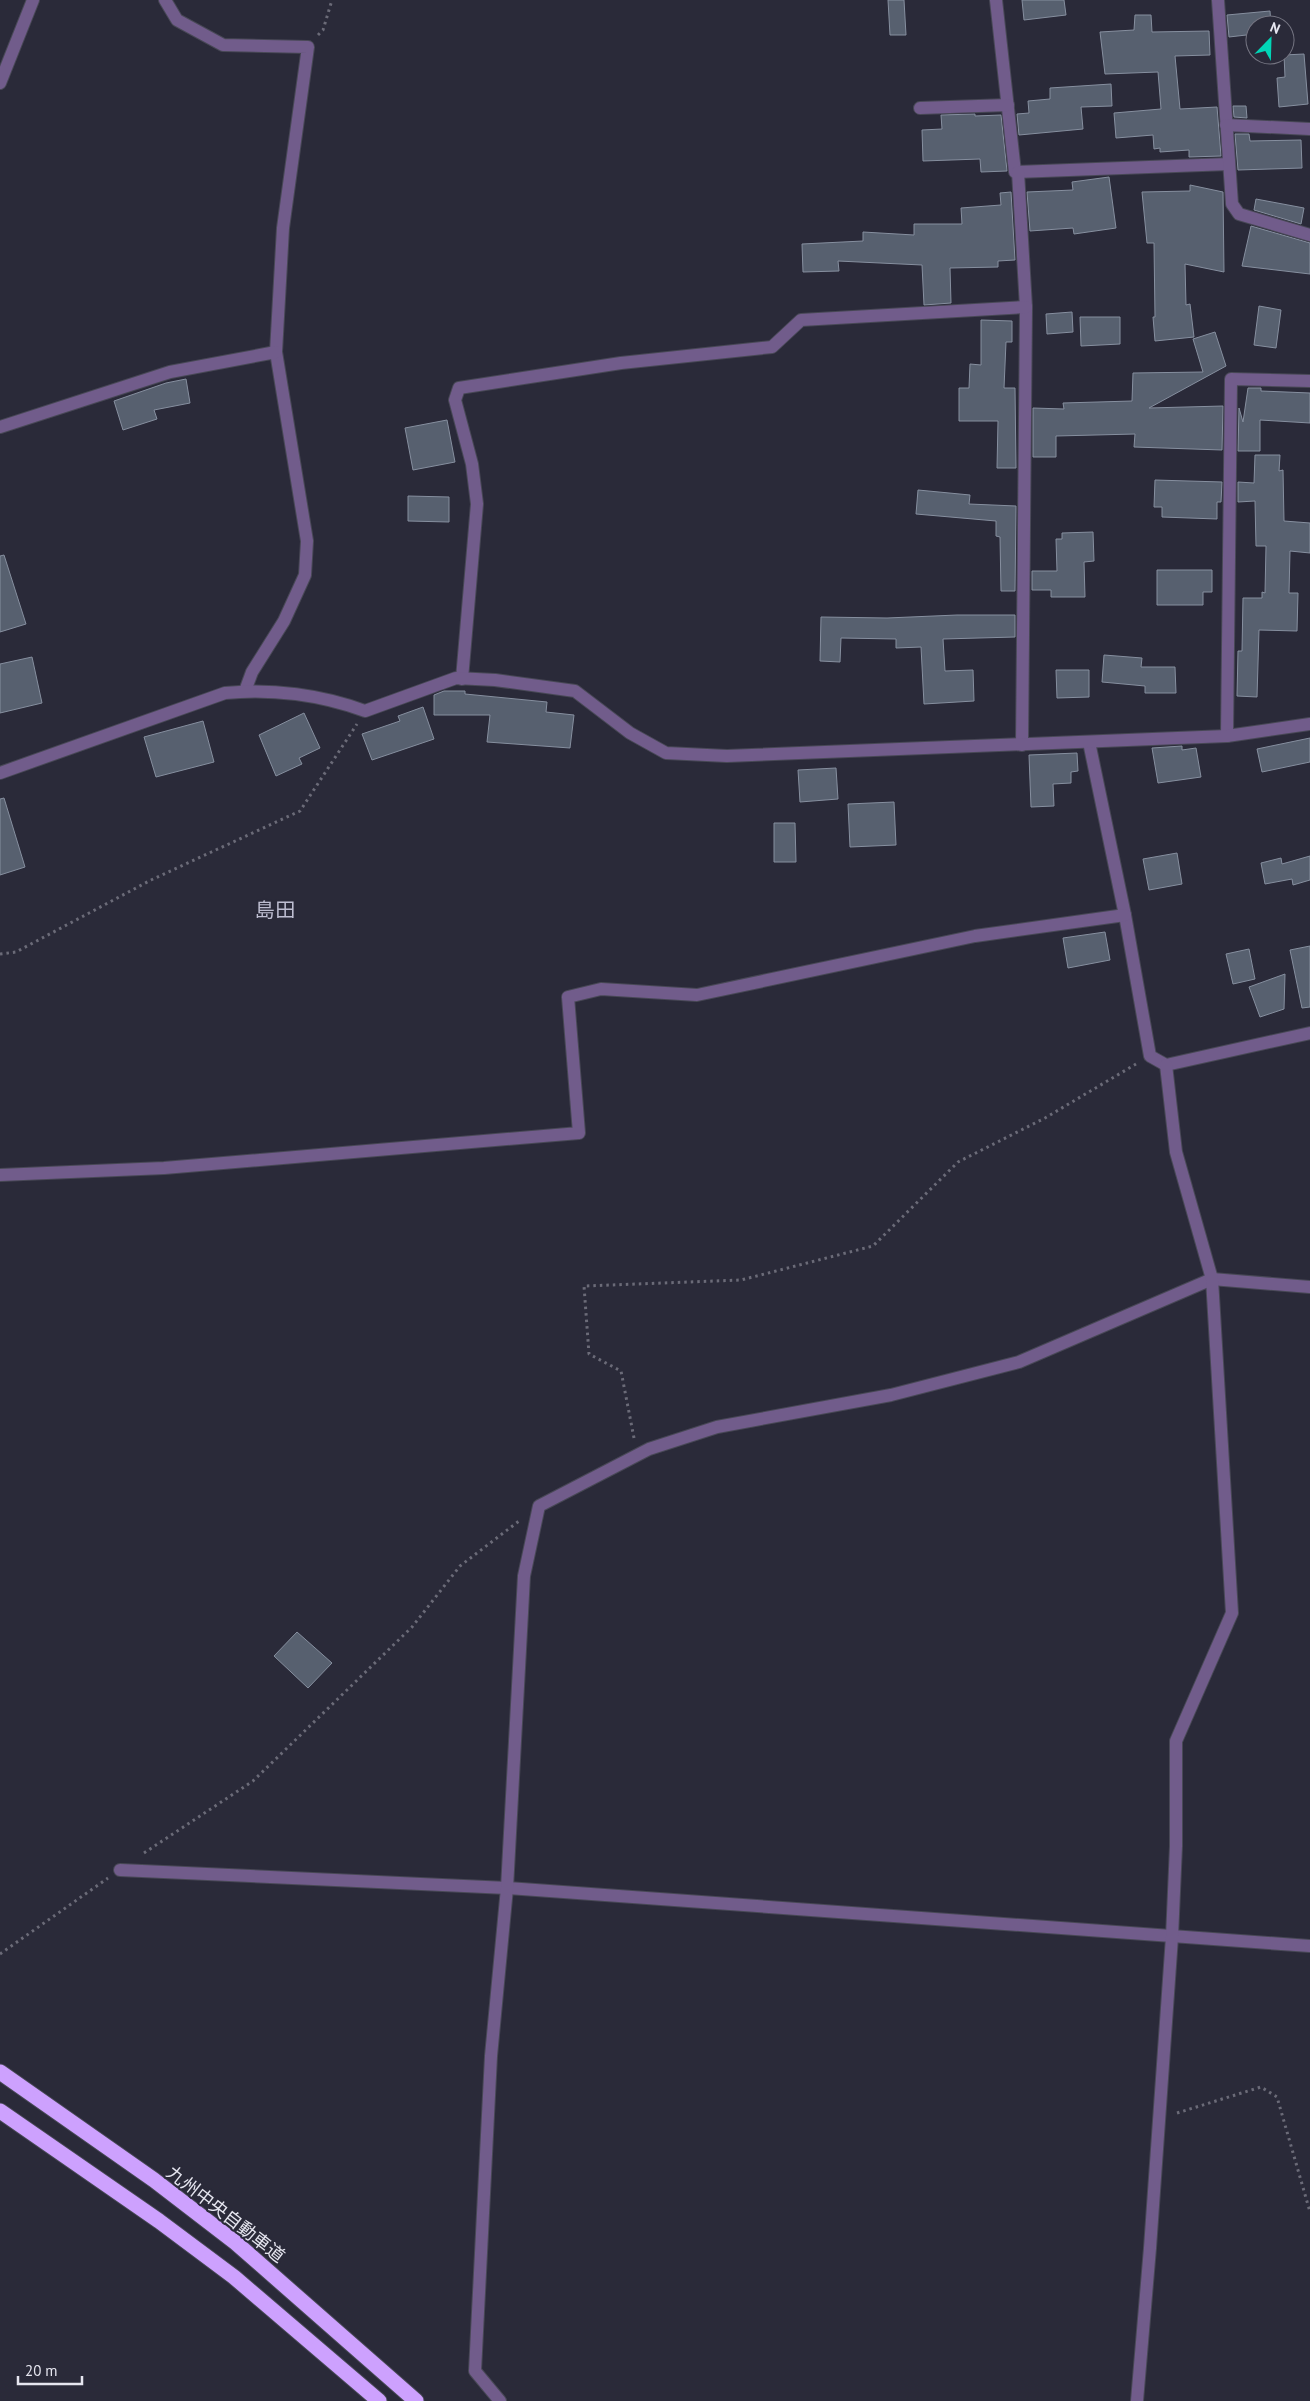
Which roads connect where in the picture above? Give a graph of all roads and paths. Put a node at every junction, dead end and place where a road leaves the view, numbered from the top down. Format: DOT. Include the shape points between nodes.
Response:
graph roads {
  1 [pos="33,0"];
  2 [pos="165,0"];
  3 [pos="332,0"];
  4 [pos="996,0"];
  5 [pos="1218,0"];
  6 [pos="308,48"];
  7 [pos="0,83"];
  8 [pos="1008,104"];
  9 [pos="920,108"];
  10 [pos="1226,126"];
  11 [pos="1310,129"];
  12 [pos="1229,164"];
  13 [pos="1018,172"];
  14 [pos="1310,235"];
  15 [pos="1026,307"];
  16 [pos="276,352"];
  17 [pos="1310,381"];
  18 [pos="0,427"];
  19 [pos="462,678"];
  20 [pos="245,691"];
  21 [pos="365,711"];
  22 [pos="1310,724"];
  23 [pos="1227,736"];
  24 [pos="1089,742"];
  25 [pos="1022,746"];
  26 [pos="0,773"];
  27 [pos="1125,915"];
  28 [pos="0,954"];
  29 [pos="1310,1033"];
  30 [pos="1150,1056"];
  31 [pos="1166,1065"];
  32 [pos="0,1175"];
  33 [pos="1212,1278"];
  34 [pos="1310,1287"];
  35 [pos="638,1456"];
  36 [pos="540,1506"];
  37 [pos="120,1870"];
  38 [pos="507,1888"];
  39 [pos="1172,1937"];
  40 [pos="1310,1946"];
  41 [pos="0,1954"];
  42 [pos="0,2072"];
  43 [pos="0,2111"];
  44 [pos="0,2116"];
  45 [pos="1159,2118"];
  46 [pos="35,2134"];
  47 [pos="1310,2212"];
  48 [pos="379,2401"];
  49 [pos="416,2401"];
  50 [pos="500,2401"];
  51 [pos="1137,2401"];
  1 -- 7 [label="street"];
  2 -- 6 [label="street" via="177,20 223,45"];
  3 -- 6 [label="path" via="323,30"];
  4 -- 8 [label="street"];
  5 -- 10 [label="street"];
  6 -- 16 [label="street" via="283,228"];
  8 -- 9 [label="street"];
  8 -- 13 [label="street" via="1015,172"];
  10 -- 11 [label="street"];
  10 -- 12 [label="street"];
  12 -- 13 [label="street"];
  12 -- 14 [label="street" via="1232,204 1239,214"];
  13 -- 15 [label="street"];
  15 -- 19 [label="street" via="801,320 772,347 621,364 459,388 455,400 472,464 477,504"];
  15 -- 25 [label="street"];
  16 -- 18 [label="street" via="170,372"];
  16 -- 20 [label="street" via="307,541 305,576 284,621 252,672"];
  17 -- 23 [label="street" via="1231,380"];
  19 -- 21 [label="street"];
  19 -- 25 [label="street" via="575,691 630,733 666,753 726,756"];
  20 -- 21 [label="street" via="308,696"];
  20 -- 26 [label="street" via="225,693"];
  21 -- 28 [label="path" via="300,811 151,880 16,952"];
  22 -- 23 [label="street"];
  23 -- 24 [label="street"];
  24 -- 25 [label="street"];
  24 -- 27 [label="street"];
  27 -- 30 [label="street"];
  27 -- 32 [label="street" via="975,936 697,995 601,990 568,997 579,1133 164,1168"];
  29 -- 31 [label="street"];
  30 -- 31 [label="street"];
  30 -- 35 [label="path" via="1045,1118 958,1162 873,1246 741,1280 584,1286 589,1354 621,1371"];
  31 -- 33 [label="street" via="1176,1152"];
  33 -- 34 [label="street"];
  33 -- 35 [label="street" via="1019,1362 891,1395 717,1427 649,1449"];
  33 -- 39 [label="street" via="1232,1612 1176,1741"];
  35 -- 36 [label="street"];
  36 -- 37 [label="path" via="460,1566 412,1627 253,1781"];
  36 -- 38 [label="street" via="524,1576"];
  37 -- 38 [label="street"];
  37 -- 41 [label="path"];
  38 -- 39 [label="street"];
  38 -- 50 [label="street" via="491,2056 475,2371"];
  39 -- 40 [label="street"];
  39 -- 45 [label="street"];
  42 -- 49 [label="highway, 九州中央自動車道" via="154,2180 236,2243"];
  43 -- 46 [label="highway"];
  44 -- 46 [label="highway"];
  45 -- 47 [label="path" via="1261,2087 1277,2097"];
  45 -- 51 [label="street"];
  46 -- 48 [label="highway" via="234,2277"];
}
